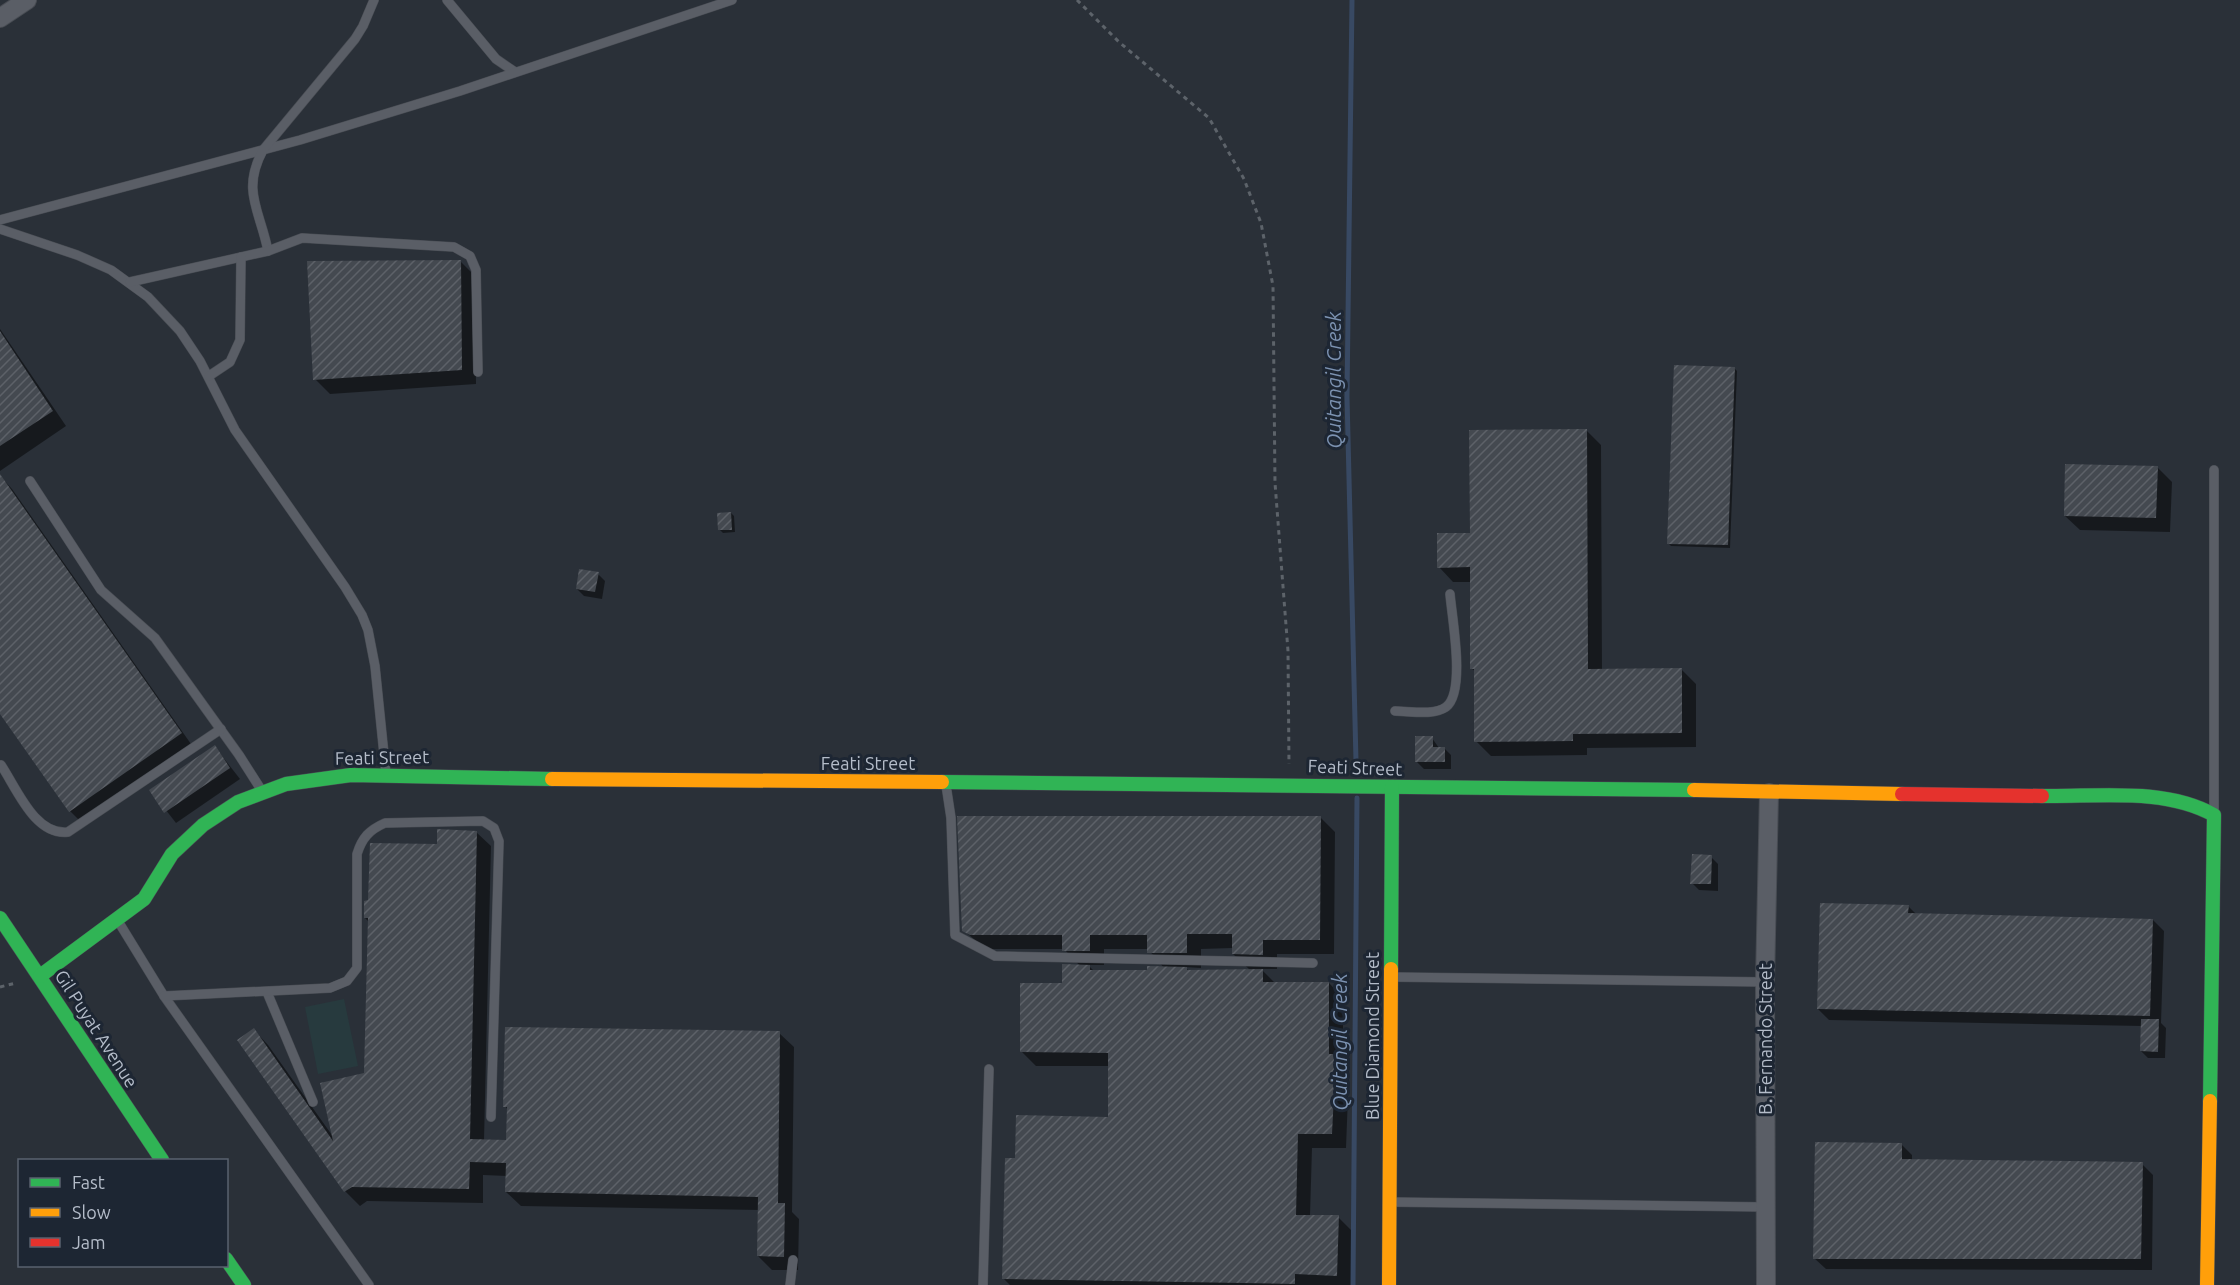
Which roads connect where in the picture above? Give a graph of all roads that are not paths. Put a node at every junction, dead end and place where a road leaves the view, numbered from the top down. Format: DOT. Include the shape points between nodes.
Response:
graph roads {
  1 [pos="27,0"];
  2 [pos="374,0"];
  3 [pos="447,0"];
  4 [pos="732,0"];
  5 [pos="0,18"];
  6 [pos="515,72"];
  7 [pos="263,150"];
  8 [pos="0,220"];
  9 [pos="0,229"];
  10 [pos="268,251"];
  11 [pos="241,257"];
  12 [pos="129,282"];
  13 [pos="478,372"];
  14 [pos="209,376"];
  15 [pos="2214,470"];
  16 [pos="30,481"];
  17 [pos="1450,594"];
  18 [pos="1395,711"];
  19 [pos="221,729"];
  20 [pos="1,765"];
  21 [pos="386,774"];
  22 [pos="945,782"];
  23 [pos="1392,787"];
  24 [pos="262,791"];
  25 [pos="1769,793"];
  26 [pos="2214,815"];
  27 [pos="0,918"];
  28 [pos="116,919"];
  29 [pos="1313,963"];
  30 [pos="40,976"];
  31 [pos="1392,977"];
  32 [pos="1765,982"];
  33 [pos="267,992"];
  34 [pos="164,996"];
  35 [pos="989,1069"];
  36 [pos="313,1102"];
  37 [pos="491,1117"];
  38 [pos="161,1159"];
  39 [pos="1390,1202"];
  40 [pos="1766,1207"];
  41 [pos="793,1260"];
  42 [pos="228,1262"];
  43 [pos="244,1285"];
  44 [pos="369,1285"];
  45 [pos="790,1285"];
  46 [pos="983,1285"];
  47 [pos="1389,1285"];
  48 [pos="1766,1285"];
  49 [pos="2207,1285"];
  1 -- 5 [label="street"];
  2 -- 7 [label="lane" via="355,39"];
  3 -- 6 [label="lane" via="496,59"];
  4 -- 6 [label="lane"];
  6 -- 7 [label="lane"];
  7 -- 8 [label="lane"];
  7 -- 10 [label="lane" via="251,187"];
  9 -- 12 [label="lane" via="77,255"];
  10 -- 11 [label="lane"];
  10 -- 13 [label="lane" via="292,240 315,238 442,245 463,250 476,270"];
  11 -- 12 [label="lane"];
  11 -- 14 [label="lane" via="240,340 230,362"];
  12 -- 14 [label="lane" via="180,330"];
  14 -- 21 [label="lane" via="236,430 362,615 373,657"];
  15 -- 26 [label="lane"];
  16 -- 19 [label="lane" via="101,590 155,638"];
  17 -- 18 [label="lane" via="1454,695 1446,707 1432,711"];
  19 -- 20 [label="lane" via="68,832 57,834 40,822"];
  19 -- 24 [label="lane"];
  21 -- 22 [label="street, Feati Street"];
  21 -- 24 [label="street, Feati Street" via="317,778"];
  22 -- 23 [label="street, Feati Street"];
  22 -- 29 [label="lane" via="951,818 955,935 976,948 995,956"];
  23 -- 25 [label="street, Feati Street"];
  23 -- 31 [label="street, Blue Diamond Street"];
  24 -- 28 [label="street, Feati Street" via="238,802 187,838 161,868 144,899"];
  25 -- 26 [label="street, Feati Street" via="2172,798"];
  25 -- 32 [label="street, B. Fernando Street"];
  26 -- 49 [label="street"];
  27 -- 30 [label="street, Gil Puyat Avenue"];
  28 -- 30 [label="street, Feati Street"];
  28 -- 34 [label="lane"];
  30 -- 38 [label="street, Gil Puyat Avenue"];
  31 -- 32 [label="lane"];
  31 -- 39 [label="street, Blue Diamond Street"];
  32 -- 40 [label="street, B. Fernando Street"];
  33 -- 34 [label="lane"];
  33 -- 36 [label="lane"];
  33 -- 37 [label="lane" via="330,988 347,981 357,968 357,854 362,839 373,829 385,823 483,821 494,828 499,842"];
  34 -- 44 [label="lane"];
  35 -- 46 [label="lane"];
  39 -- 40 [label="lane"];
  39 -- 47 [label="street, Blue Diamond Street"];
  40 -- 48 [label="street, B. Fernando Street"];
  41 -- 45 [label="lane"];
  42 -- 43 [label="street"];
}
